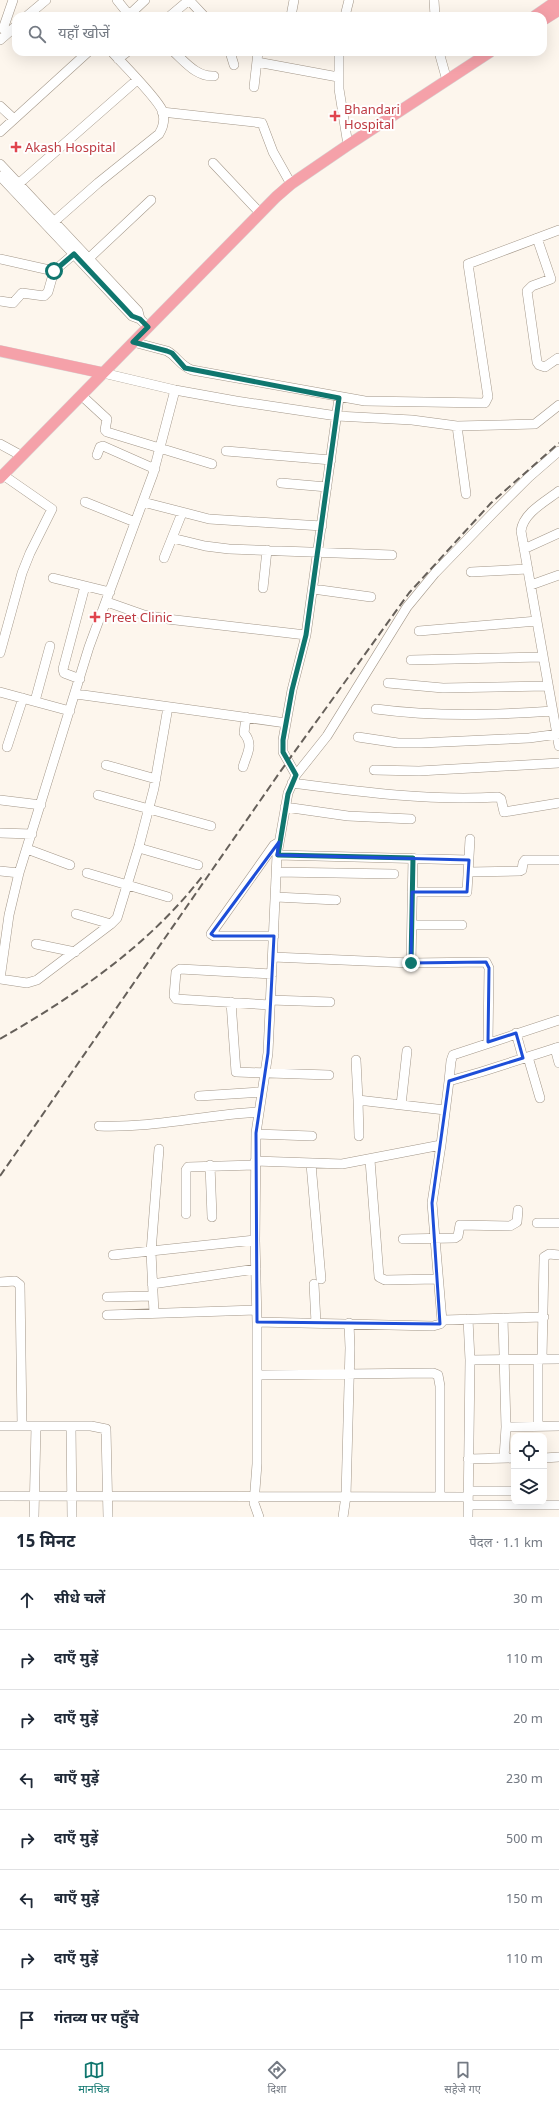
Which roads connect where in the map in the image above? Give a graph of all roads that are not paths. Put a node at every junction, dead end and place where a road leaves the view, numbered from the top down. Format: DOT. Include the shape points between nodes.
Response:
graph roads {
  1 [pos="13,0"];
  2 [pos="46,0"];
  3 [pos="117,0"];
  4 [pos="145,0"];
  5 [pos="189,0"];
  6 [pos="294,0"];
  7 [pos="349,0"];
  8 [pos="434,0"];
  9 [pos="556,4"];
  10 [pos="32,12"];
  11 [pos="126,12"];
  12 [pos="131,12"];
  13 [pos="175,12"];
  14 [pos="200,12"];
  15 [pos="292,12"];
  16 [pos="346,12"];
  17 [pos="435,12"];
  18 [pos="542,12"];
  19 [pos="547,15"];
  20 [pos="7,28"];
  21 [pos="0,40"];
  22 [pos="84,56"];
  23 [pos="116,56"];
  24 [pos="178,56"];
  25 [pos="231,56"];
  26 [pos="258,56"];
  27 [pos="339,56"];
  28 [pos="440,56"];
  29 [pos="484,56"];
  30 [pos="257,62"];
  31 [pos="234,65"];
  32 [pos="214,76"];
  33 [pos="338,77"];
  34 [pos="446,77"];
  35 [pos="137,80"];
  36 [pos="254,87"];
  37 [pos="0,106"];
  38 [pos="162,112"];
  39 [pos="14,119"];
  40 [pos="0,132"];
  41 [pos="348,145"];
  42 [pos="213,163"];
  43 [pos="0,164"];
  44 [pos="0,176"];
  45 [pos="292,184"];
  46 [pos="15,187"];
  47 [pos="151,200"];
  48 [pos="260,213"];
  49 [pos="51,225"];
  50 [pos="559,230"];
  51 [pos="537,238"];
  52 [pos="74,254"];
  53 [pos="0,259"];
  54 [pos="85,261"];
  55 [pos="54,271"];
  56 [pos="555,278"];
  57 [pos="0,301"];
  58 [pos="148,327"];
  59 [pos="133,342"];
  60 [pos="0,352"];
  61 [pos="559,358"];
  62 [pos="103,373"];
  63 [pos="175,390"];
  64 [pos="81,395"];
  65 [pos="339,398"];
  66 [pos="559,405"];
  67 [pos="337,416"];
  68 [pos="457,426"];
  69 [pos="0,444"];
  70 [pos="160,448"];
  71 [pos="226,451"];
  72 [pos="559,451"];
  73 [pos="97,455"];
  74 [pos="22,456"];
  75 [pos="331,460"];
  76 [pos="212,464"];
  77 [pos="154,469"];
  78 [pos="2,477"];
  79 [pos="281,483"];
  80 [pos="327,487"];
  81 [pos="559,491"];
  82 [pos="466,494"];
  83 [pos="85,502"];
  84 [pos="143,502"];
  85 [pos="182,513"];
  86 [pos="135,522"];
  87 [pos="322,526"];
  88 [pos="559,533"];
  89 [pos="172,538"];
  90 [pos="524,549"];
  91 [pos="267,550"];
  92 [pos="318,550"];
  93 [pos="392,555"];
  94 [pos="164,558"];
  95 [pos="528,569"];
  96 [pos="471,572"];
  97 [pos="559,575"];
  98 [pos="53,578"];
  99 [pos="531,585"];
  100 [pos="86,586"];
  101 [pos="263,588"];
  102 [pos="313,589"];
  103 [pos="110,592"];
  104 [pos="371,597"];
  105 [pos="107,602"];
  106 [pos="537,621"];
  107 [pos="419,631"];
  108 [pos="306,635"];
  109 [pos="50,646"];
  110 [pos="0,653"];
  111 [pos="542,657"];
  112 [pos="411,660"];
  113 [pos="80,679"];
  114 [pos="388,683"];
  115 [pos="547,686"];
  116 [pos="0,692"];
  117 [pos="76,694"];
  118 [pos="23,698"];
  119 [pos="35,701"];
  120 [pos="554,706"];
  121 [pos="168,707"];
  122 [pos="376,710"];
  123 [pos="70,711"];
  124 [pos="246,717"];
  125 [pos="286,723"];
  126 [pos="558,734"];
  127 [pos="358,737"];
  128 [pos="559,746"];
  129 [pos="8,747"];
  130 [pos="559,762"];
  131 [pos="106,764"];
  132 [pos="243,767"];
  133 [pos="374,770"];
  134 [pos="156,779"];
  135 [pos="294,779"];
  136 [pos="98,794"];
  137 [pos="0,800"];
  138 [pos="559,803"];
  139 [pos="41,805"];
  140 [pos="285,807"];
  141 [pos="149,808"];
  142 [pos="411,819"];
  143 [pos="211,826"];
  144 [pos="0,833"];
  145 [pos="32,834"];
  146 [pos="470,838"];
  147 [pos="279,842"];
  148 [pos="139,848"];
  149 [pos="27,849"];
  150 [pos="278,855"];
  151 [pos="413,858"];
  152 [pos="469,860"];
  153 [pos="559,860"];
  154 [pos="198,864"];
  155 [pos="70,865"];
  156 [pos="0,871"];
  157 [pos="277,872"];
  158 [pos="469,872"];
  159 [pos="19,873"];
  160 [pos="87,873"];
  161 [pos="394,874"];
  162 [pos="128,886"];
  163 [pos="412,892"];
  164 [pos="276,896"];
  165 [pos="168,897"];
  166 [pos="336,900"];
  167 [pos="76,914"];
  168 [pos="5,915"];
  169 [pos="111,924"];
  170 [pos="412,925"];
  171 [pos="462,925"];
  172 [pos="274,936"];
  173 [pos="3,941"];
  174 [pos="36,944"];
  175 [pos="75,952"];
  176 [pos="273,957"];
  177 [pos="411,963"];
  178 [pos="272,974"];
  179 [pos="0,979"];
  180 [pos="231,1002"];
  181 [pos="270,1002"];
  182 [pos="330,1002"];
  183 [pos="559,1020"];
  184 [pos="516,1033"];
  185 [pos="488,1042"];
  186 [pos="557,1047"];
  187 [pos="407,1051"];
  188 [pos="526,1058"];
  189 [pos="356,1060"];
  190 [pos="559,1063"];
  191 [pos="265,1074"];
  192 [pos="329,1075"];
  193 [pos="449,1080"];
  194 [pos="262,1092"];
  195 [pos="199,1096"];
  196 [pos="540,1098"];
  197 [pos="358,1100"];
  198 [pos="401,1105"];
  199 [pos="445,1110"];
  200 [pos="258,1112"];
  201 [pos="99,1126"];
  202 [pos="256,1134"];
  203 [pos="312,1136"];
  204 [pos="359,1136"];
  205 [pos="441,1145"];
  206 [pos="159,1149"];
  207 [pos="370,1160"];
  208 [pos="255,1163"];
  209 [pos="311,1164"];
  210 [pos="210,1165"];
  211 [pos="518,1210"];
  212 [pos="186,1214"];
  213 [pos="212,1217"];
  214 [pos="537,1223"];
  215 [pos="559,1223"];
  216 [pos="403,1239"];
  217 [pos="435,1239"];
  218 [pos="255,1240"];
  219 [pos="151,1252"];
  220 [pos="559,1254"];
  221 [pos="113,1255"];
  222 [pos="256,1269"];
  223 [pos="438,1279"];
  224 [pos="0,1282"];
  225 [pos="152,1284"];
  226 [pos="153,1296"];
  227 [pos="106,1297"];
  228 [pos="256,1310"];
  229 [pos="154,1313"];
  230 [pos="107,1315"];
  231 [pos="544,1317"];
  232 [pos="503,1318"];
  233 [pos="468,1319"];
  234 [pos="442,1321"];
  235 [pos="257,1322"];
  236 [pos="316,1323"];
  237 [pos="349,1323"];
  238 [pos="505,1359"];
  239 [pos="540,1359"];
  240 [pos="559,1359"];
  241 [pos="470,1360"];
  242 [pos="348,1373"];
  243 [pos="257,1376"];
  244 [pos="0,1426"];
  245 [pos="22,1426"];
  246 [pos="36,1426"];
  247 [pos="71,1426"];
  248 [pos="538,1426"];
  249 [pos="559,1426"];
  250 [pos="506,1427"];
  251 [pos="559,1457"];
  252 [pos="504,1458"];
  253 [pos="511,1458"];
  254 [pos="547,1458"];
  255 [pos="468,1459"];
  256 [pos="511,1491"];
  257 [pos="0,1496"];
  258 [pos="34,1496"];
  259 [pos="108,1496"];
  260 [pos="346,1496"];
  261 [pos="440,1496"];
  262 [pos="71,1497"];
  263 [pos="254,1497"];
  264 [pos="468,1497"];
  265 [pos="559,1505"];
  266 [pos="34,1517"];
  267 [pos="72,1517"];
  268 [pos="108,1517"];
  269 [pos="259,1517"];
  270 [pos="344,1517"];
  271 [pos="468,1517"];
  1 -- 20 [label="street"];
  2 -- 10 [label="street"];
  3 -- 11 [label="street"];
  4 -- 12 [label="street"];
  5 -- 13 [label="street"];
  5 -- 14 [label="street"];
  6 -- 15 [label="street"];
  7 -- 16 [label="street"];
  8 -- 17 [label="street"];
  9 -- 18 [label="main road"];
  9 -- 19 [label="main road"];
  20 -- 21 [label="street"];
  22 -- 39 [label="street"];
  23 -- 35 [label="street"];
  24 -- 32 [label="street" via="196,72"];
  25 -- 31 [label="street"];
  26 -- 30 [label="street"];
  27 -- 33 [label="street"];
  28 -- 34 [label="street"];
  29 -- 41 [label="main road"];
  30 -- 33 [label="street"];
  30 -- 36 [label="street"];
  33 -- 41 [label="street"];
  35 -- 38 [label="street" via="158,103"];
  35 -- 46 [label="street"];
  37 -- 39 [label="street"];
  38 -- 45 [label="street" via="259,121 264,126 273,152"];
  38 -- 49 [label="street" via="164,123 159,134"];
  39 -- 40 [label="street"];
  41 -- 45 [label="main road"];
  42 -- 48 [label="street"];
  43 -- 46 [label="street"];
  44 -- 46 [label="street"];
  45 -- 48 [label="main road"];
  46 -- 49 [label="street"];
  47 -- 54 [label="street"];
  48 -- 58 [label="main road"];
  49 -- 52 [label="street"];
  49 -- 54 [label="street"];
  50 -- 51 [label="street"];
  51 -- 56 [label="street"];
  51 -- 65 [label="street" via="468,264 487,402 394,402"];
  52 -- 54 [label="street"];
  52 -- 55 [label="street"];
  53 -- 55 [label="street"];
  54 -- 58 [label="street" via="138,311 140,319"];
  55 -- 57 [label="street" via="48,292 44,296 22,293 14,303"];
  56 -- 61 [label="street" via="529,288 527,293 537,362 545,367"];
  58 -- 59 [label="main road"];
  59 -- 62 [label="main road"];
  59 -- 65 [label="street" via="172,353 181,365 192,370"];
  60 -- 62 [label="main road"];
  62 -- 63 [label="street"];
  62 -- 64 [label="main road"];
  63 -- 67 [label="street"];
  63 -- 70 [label="street"];
  64 -- 70 [label="street" via="107,419 107,432"];
  64 -- 74 [label="main road"];
  65 -- 67 [label="street"];
  66 -- 68 [label="street" via="535,424"];
  67 -- 68 [label="street" via="412,420"];
  67 -- 75 [label="street"];
  68 -- 82 [label="street"];
  69 -- 74 [label="street"];
  70 -- 76 [label="street"];
  70 -- 77 [label="street"];
  71 -- 75 [label="street"];
  72 -- 135 [label="street" via="493,513 407,606 326,736"];
  73 -- 77 [label="street" via="103,446"];
  74 -- 78 [label="main road"];
  75 -- 80 [label="street"];
  77 -- 84 [label="street"];
  78 -- 110 [label="street" via="52,509 23,570"];
  79 -- 80 [label="street"];
  80 -- 87 [label="street"];
  81 -- 90 [label="street" via="522,524"];
  83 -- 86 [label="street"];
  84 -- 85 [label="street"];
  84 -- 86 [label="street"];
  85 -- 87 [label="street" via="209,519"];
  85 -- 89 [label="street"];
  86 -- 103 [label="street"];
  87 -- 92 [label="street"];
  88 -- 90 [label="street"];
  89 -- 91 [label="street" via="205,546"];
  89 -- 94 [label="street"];
  90 -- 95 [label="street"];
  91 -- 92 [label="street"];
  91 -- 101 [label="street"];
  92 -- 93 [label="street"];
  92 -- 102 [label="street"];
  95 -- 96 [label="street"];
  95 -- 99 [label="street"];
  97 -- 99 [label="street"];
  98 -- 100 [label="street"];
  99 -- 106 [label="street"];
  100 -- 103 [label="street"];
  100 -- 113 [label="street" via="63,669 64,673"];
  102 -- 104 [label="street"];
  102 -- 108 [label="street"];
  103 -- 105 [label="street"];
  105 -- 108 [label="street" via="144,615 167,619"];
  105 -- 113 [label="street" via="89,647"];
  106 -- 107 [label="street"];
  106 -- 111 [label="street"];
  108 -- 125 [label="street"];
  109 -- 119 [label="street"];
  111 -- 112 [label="street"];
  111 -- 115 [label="street"];
  113 -- 117 [label="street"];
  114 -- 115 [label="street" via="443,688"];
  115 -- 120 [label="street"];
  116 -- 118 [label="street"];
  117 -- 121 [label="street"];
  117 -- 123 [label="street"];
  118 -- 119 [label="street"];
  118 -- 129 [label="street"];
  119 -- 123 [label="street"];
  120 -- 122 [label="street" via="489,715 432,715"];
  120 -- 126 [label="street"];
  121 -- 124 [label="street"];
  121 -- 134 [label="street"];
  123 -- 139 [label="street"];
  124 -- 125 [label="street"];
  124 -- 132 [label="street" via="244,733 250,743"];
  125 -- 135 [label="street" via="283,752"];
  126 -- 127 [label="street" via="529,738 421,743 398,743"];
  126 -- 128 [label="street"];
  130 -- 133 [label="street"];
  131 -- 134 [label="street"];
  134 -- 141 [label="street"];
  135 -- 138 [label="street" via="398,796 498,797 501,799 504,812"];
  135 -- 140 [label="street"];
  136 -- 141 [label="street"];
  137 -- 139 [label="street"];
  139 -- 145 [label="street"];
  140 -- 142 [label="street" via="348,816"];
  140 -- 147 [label="street"];
  141 -- 143 [label="street"];
  141 -- 148 [label="street"];
  144 -- 145 [label="street"];
  145 -- 149 [label="street"];
  146 -- 152 [label="street"];
  147 -- 150 [label="street"];
  147 -- 172 [label="street" via="274,845 211,934"];
  148 -- 154 [label="street"];
  148 -- 162 [label="street"];
  149 -- 155 [label="street"];
  149 -- 159 [label="street"];
  150 -- 151 [label="street"];
  150 -- 157 [label="street"];
  151 -- 152 [label="street"];
  151 -- 163 [label="street"];
  152 -- 158 [label="street"];
  153 -- 158 [label="street" via="524,860 520,871"];
  156 -- 159 [label="street"];
  157 -- 161 [label="street"];
  157 -- 164 [label="street"];
  158 -- 163 [label="street" via="467,892"];
  159 -- 168 [label="street"];
  160 -- 162 [label="street"];
  162 -- 165 [label="street"];
  162 -- 169 [label="street" via="120,913"];
  163 -- 170 [label="street"];
  164 -- 166 [label="street"];
  164 -- 172 [label="street"];
  167 -- 169 [label="street"];
  168 -- 173 [label="street"];
  169 -- 175 [label="street"];
  170 -- 171 [label="street"];
  170 -- 177 [label="street"];
  172 -- 176 [label="street"];
  173 -- 179 [label="street"];
  174 -- 175 [label="street"];
  175 -- 179 [label="street" via="33,982"];
  176 -- 177 [label="street"];
  176 -- 178 [label="street"];
  177 -- 185 [label="street" via="486,962 489,968"];
  178 -- 180 [label="street" via="180,969 176,971 176,999"];
  178 -- 181 [label="street"];
  180 -- 181 [label="street"];
  180 -- 191 [label="street" via="236,1072"];
  181 -- 182 [label="street"];
  181 -- 191 [label="street" via="270,1034"];
  183 -- 184 [label="street"];
  184 -- 185 [label="street"];
  184 -- 188 [label="street"];
  185 -- 193 [label="street" via="453,1055"];
  186 -- 188 [label="street"];
  186 -- 190 [label="street"];
  187 -- 198 [label="street"];
  188 -- 193 [label="street"];
  188 -- 196 [label="street"];
  189 -- 197 [label="street"];
  191 -- 192 [label="street"];
  191 -- 194 [label="street"];
  193 -- 199 [label="street"];
  194 -- 195 [label="street"];
  194 -- 200 [label="street"];
  197 -- 198 [label="street"];
  197 -- 204 [label="street"];
  198 -- 199 [label="street"];
  199 -- 205 [label="street"];
  200 -- 201 [label="street" via="219,1115 157,1125"];
  200 -- 202 [label="street"];
  202 -- 203 [label="street"];
  202 -- 208 [label="street"];
  205 -- 207 [label="street"];
  205 -- 217 [label="street" via="432,1203"];
  206 -- 219 [label="street"];
  207 -- 209 [label="street" via="342,1164"];
  207 -- 223 [label="street" via="379,1277 385,1280"];
  208 -- 209 [label="street"];
  208 -- 210 [label="street"];
  208 -- 218 [label="street"];
  209 -- 236 [label="street" via="318,1282"];
  210 -- 212 [label="street" via="187,1168"];
  210 -- 213 [label="street"];
  211 -- 217 [label="street" via="518,1218 514,1224 460,1225 457,1237"];
  214 -- 215 [label="street"];
  216 -- 217 [label="street"];
  217 -- 223 [label="street"];
  218 -- 219 [label="street"];
  218 -- 222 [label="street"];
  219 -- 221 [label="street"];
  219 -- 225 [label="street"];
  220 -- 231 [label="street" via="544,1257"];
  222 -- 225 [label="street"];
  222 -- 228 [label="street"];
  223 -- 234 [label="street"];
  224 -- 245 [label="street" via="15,1281 20,1285"];
  225 -- 226 [label="street"];
  226 -- 227 [label="street"];
  226 -- 229 [label="street"];
  228 -- 229 [label="street"];
  228 -- 235 [label="street"];
  229 -- 230 [label="street"];
  231 -- 232 [label="street"];
  231 -- 239 [label="street"];
  232 -- 233 [label="street"];
  232 -- 238 [label="street"];
  233 -- 234 [label="street"];
  233 -- 241 [label="street"];
  234 -- 237 [label="street" via="433,1326"];
  235 -- 236 [label="street"];
  235 -- 243 [label="street"];
  236 -- 237 [label="street"];
  237 -- 242 [label="street"];
  238 -- 239 [label="street"];
  238 -- 241 [label="street"];
  238 -- 250 [label="street"];
  239 -- 240 [label="street"];
  239 -- 248 [label="street"];
  241 -- 255 [label="street"];
  242 -- 243 [label="street"];
  242 -- 260 [label="street"];
  242 -- 261 [label="street" via="433,1373 438,1376"];
  243 -- 263 [label="street" via="257,1464"];
  244 -- 245 [label="street"];
  245 -- 246 [label="street"];
  246 -- 247 [label="street"];
  246 -- 258 [label="street"];
  247 -- 259 [label="street" via="106,1429"];
  247 -- 262 [label="street"];
  248 -- 249 [label="street"];
  248 -- 250 [label="street"];
  250 -- 252 [label="street"];
  251 -- 254 [label="street"];
  252 -- 253 [label="street"];
  252 -- 255 [label="street"];
  255 -- 264 [label="street"];
  256 -- 264 [label="street"];
  257 -- 258 [label="street"];
  258 -- 262 [label="street"];
  258 -- 266 [label="street"];
  259 -- 262 [label="street"];
  259 -- 263 [label="street"];
  259 -- 268 [label="street"];
  260 -- 261 [label="street"];
  260 -- 263 [label="street"];
  260 -- 270 [label="street"];
  261 -- 264 [label="street"];
  262 -- 267 [label="street"];
  263 -- 269 [label="street"];
  264 -- 265 [label="street"];
  264 -- 271 [label="street"];
}
